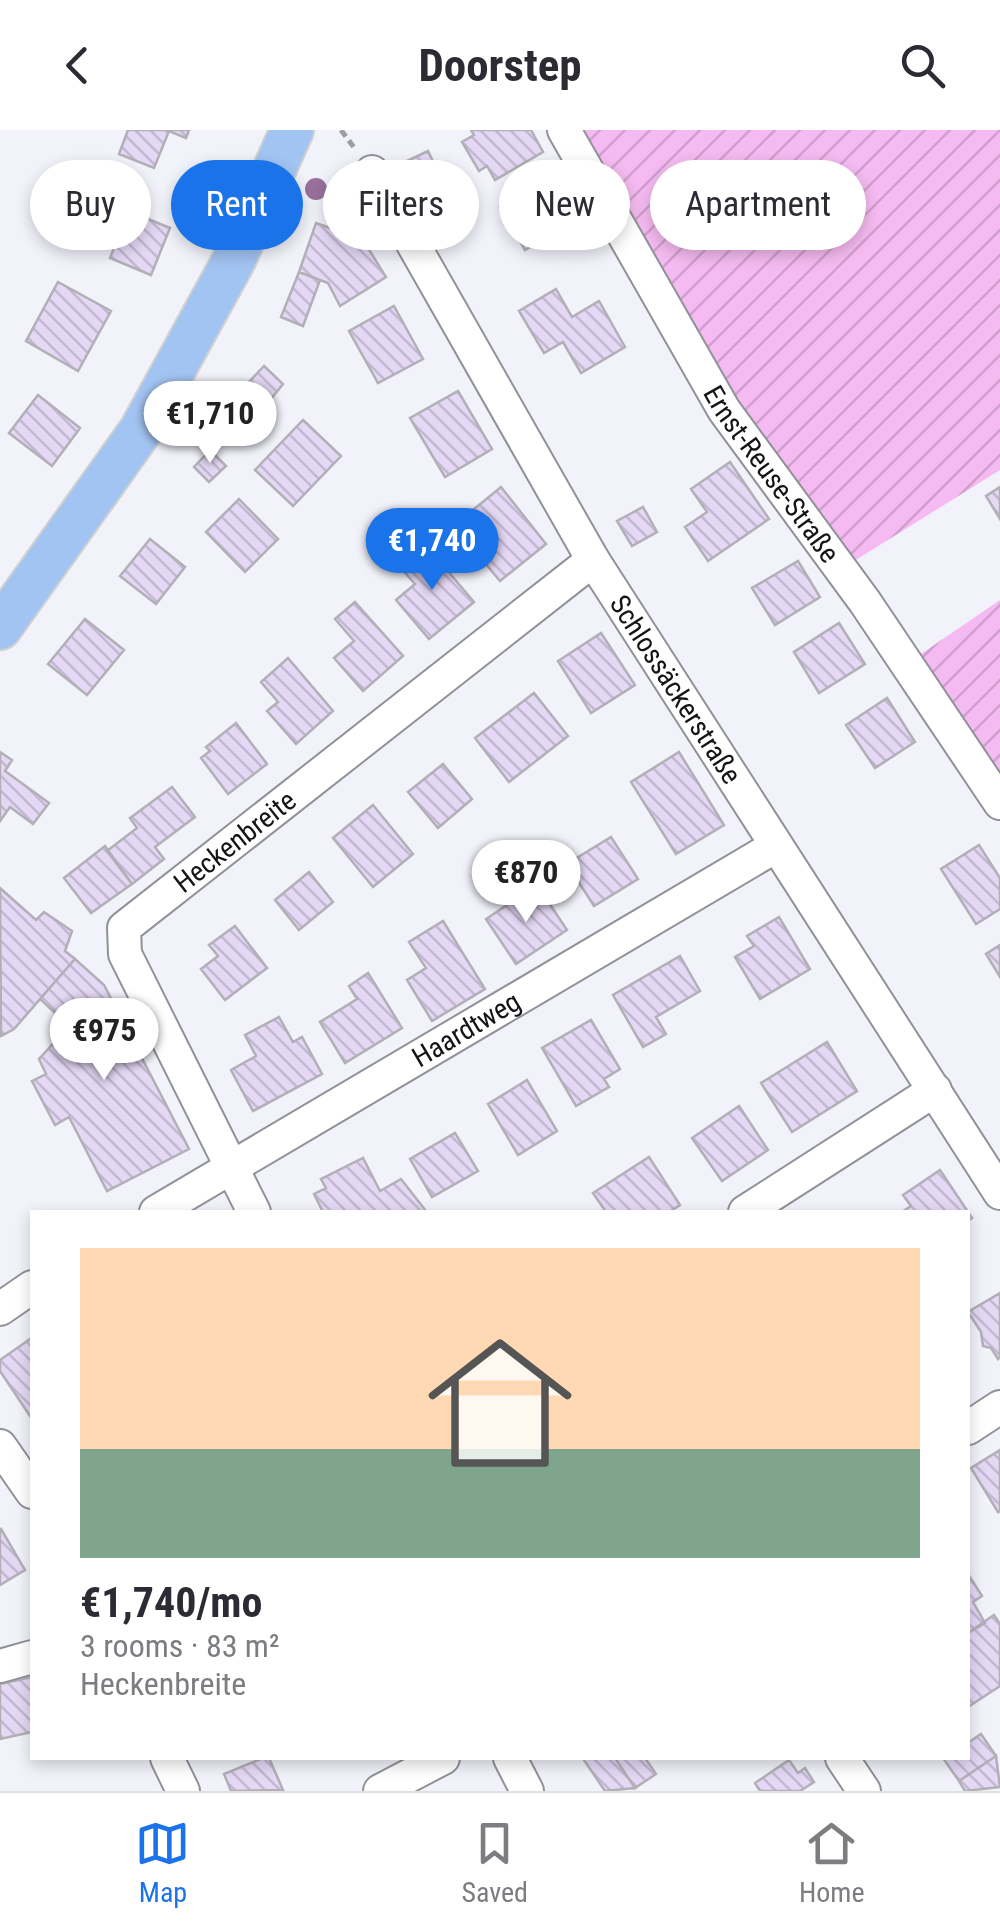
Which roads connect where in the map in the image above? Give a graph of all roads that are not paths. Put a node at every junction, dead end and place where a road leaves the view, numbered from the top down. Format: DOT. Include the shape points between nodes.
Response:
graph roads {
  1 [pos="292,130"];
  2 [pos="564,130"];
  3 [pos="416,250"];
  4 [pos="593,560"];
  5 [pos="4,613"];
  6 [pos="1000,803"];
  7 [pos="776,846"];
  8 [pos="934,1090"];
  9 [pos="234,1168"];
  10 [pos="1000,1192"];
  11 [pos="160,1210"];
  12 [pos="253,1210"];
  13 [pos="748,1210"];
  14 [pos="30,1288"];
  15 [pos="0,1309"];
  16 [pos="1000,1407"];
  17 [pos="970,1427"];
  18 [pos="0,1446"];
  19 [pos="30,1489"];
  20 [pos="30,1658"];
  21 [pos="0,1666"];
  22 [pos="168,1760"];
  23 [pos="439,1760"];
  24 [pos="511,1760"];
  25 [pos="843,1760"];
  26 [pos="184,1791"];
  27 [pos="380,1791"];
  28 [pos="526,1791"];
  29 [pos="864,1791"];
  1 -- 5 [label="main road" via="234,260 142,430"];
  2 -- 6 [label="street, Ernst-Reuse-Straße" via="724,410 865,602"];
  3 -- 4 [label="street, Schlossäckerstraße"];
  4 -- 7 [label="street, Schlossäckerstraße"];
  4 -- 9 [label="street, Heckenbreite" via="124,928 126,954"];
  7 -- 8 [label="street, Schlossäckerstraße"];
  7 -- 9 [label="street, Haardtweg"];
  8 -- 10 [label="street, Schlossäckerstraße"];
  8 -- 13 [label="street"];
  9 -- 11 [label="street, Haardtweg"];
  9 -- 12 [label="street, Heckenbreite"];
  14 -- 15 [label="street"];
  16 -- 17 [label="street"];
  18 -- 19 [label="street"];
  20 -- 21 [label="street"];
  22 -- 26 [label="street"];
  23 -- 27 [label="street"];
  24 -- 28 [label="street"];
  25 -- 29 [label="street"];
}
